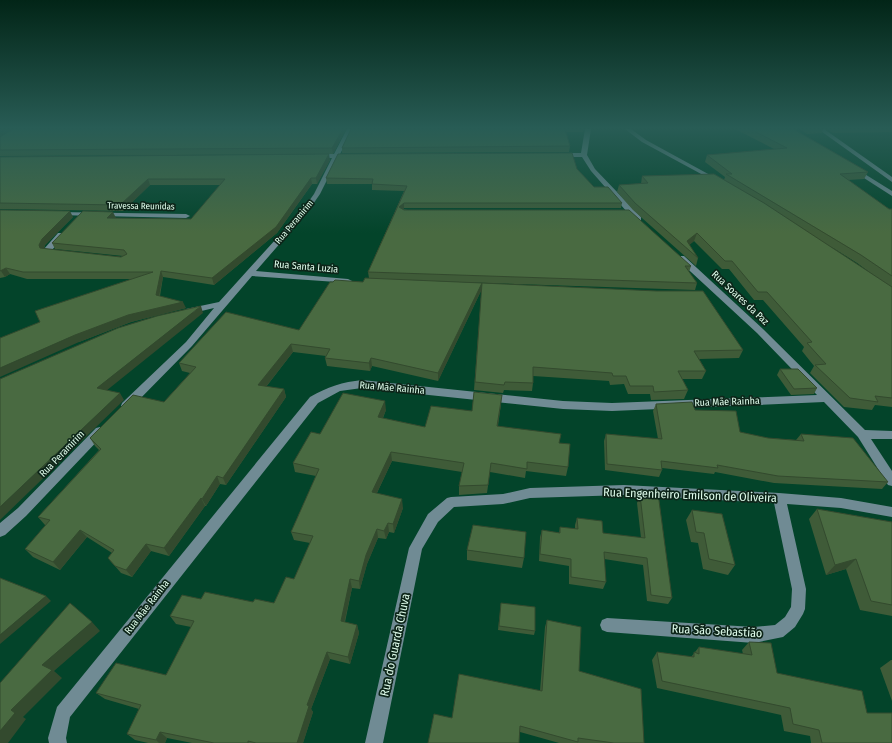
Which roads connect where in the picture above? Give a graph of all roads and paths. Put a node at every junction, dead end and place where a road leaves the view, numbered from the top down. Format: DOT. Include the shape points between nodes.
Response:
graph roads {
  1 [pos="332,164"];
  2 [pos="589,164"];
  3 [pos="688,164"];
  4 [pos="869,164"];
  5 [pos="852,168"];
  6 [pos="892,180"];
  7 [pos="723,184"];
  8 [pos="892,194"];
  9 [pos="53,214"];
  10 [pos="83,214"];
  11 [pos="186,216"];
  12 [pos="647,227"];
  13 [pos="675,253"];
  14 [pos="66,254"];
  15 [pos="251,273"];
  16 [pos="358,282"];
  17 [pos="705,294"];
  18 [pos="720,294"];
  19 [pos="222,304"];
  20 [pos="177,314"];
  21 [pos="827,398"];
  22 [pos="121,410"];
  23 [pos="104,427"];
  24 [pos="862,434"];
  25 [pos="892,435"];
  26 [pos="892,481"];
  27 [pos="779,498"];
  28 [pos="892,512"];
  29 [pos="0,532"];
  30 [pos="416,548"];
  31 [pos="607,625"];
  32 [pos="58,743"];
  33 [pos="374,743"];
  1 -- 15 [label="street, Rua Peramirim" via="307,209"];
  2 -- 12 [label="street" via="626,212"];
  3 -- 7 [label="street"];
  4 -- 6 [label="street"];
  5 -- 8 [label="street"];
  9 -- 10 [label="street, Travessa Reunidas"];
  10 -- 11 [label="street, Travessa Reunidas"];
  10 -- 14 [label="street" via="48,250 51,253"];
  13 -- 18 [label="street, Rua Soares da Paz"];
  15 -- 16 [label="street, Rua Santa Luzia"];
  15 -- 19 [label="street, Rua Peramirim"];
  17 -- 18 [label="street"];
  18 -- 21 [label="street, Rua Soares da Paz"];
  19 -- 20 [label="street"];
  19 -- 22 [label="street, Rua Peramirim" via="189,344"];
  21 -- 24 [label="street, Rua Soares da Paz"];
  21 -- 32 [label="street, Rua Mãe Rainha" via="612,407 563,405 362,384 328,390 314,400 63,713"];
  23 -- 29 [label="street, Rua Peramirim"];
  24 -- 25 [label="street"];
  24 -- 26 [label="street, Rua Soares da Paz"];
  27 -- 28 [label="street, Rua Engenheiro Emilson de Oliveira" via="841,503"];
  27 -- 30 [label="street, Rua Engenheiro Emilson de Oliveira" via="624,490 530,493 496,500 451,502 433,518"];
  27 -- 31 [label="street, Rua São Sebastião" via="799,589 798,609 790,622 778,632 754,635"];
  30 -- 33 [label="street, Rua do Guarda Chuva"];
}
